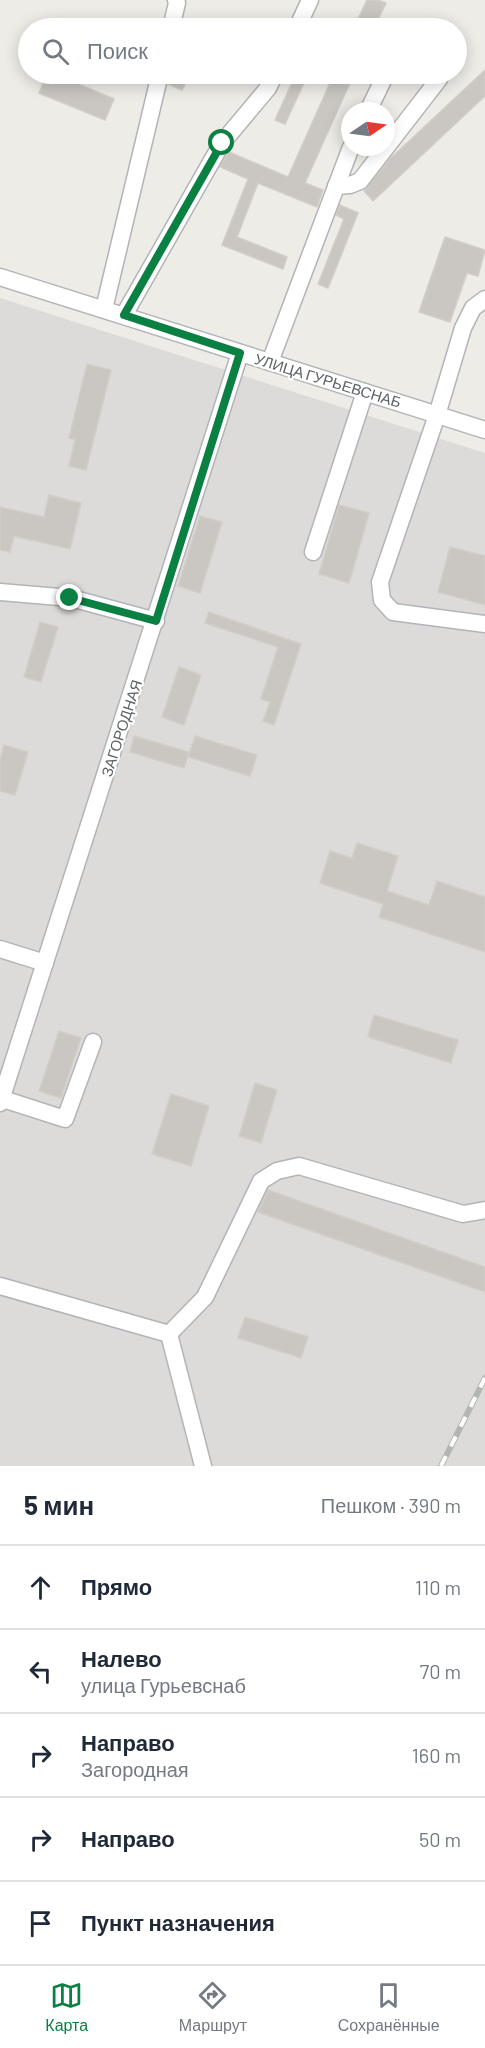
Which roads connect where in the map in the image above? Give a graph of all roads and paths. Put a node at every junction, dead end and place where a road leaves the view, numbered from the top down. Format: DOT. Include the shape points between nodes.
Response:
graph roads {
  1 [pos="176,0"];
  2 [pos="310,0"];
  3 [pos="173,18"];
  4 [pos="302,18"];
  5 [pos="158,84"];
  6 [pos="270,84"];
  7 [pos="381,84"];
  8 [pos="435,84"];
  9 [pos="372,102"];
  10 [pos="348,156"];
  11 [pos="336,186"];
  12 [pos="0,277"];
  13 [pos="485,298"];
  14 [pos="104,309"];
  15 [pos="124,315"];
  16 [pos="240,353"];
  17 [pos="270,362"];
  18 [pos="365,392"];
  19 [pos="437,415"];
  20 [pos="485,430"];
  21 [pos="313,552"];
  22 [pos="0,592"];
  23 [pos="156,621"];
  24 [pos="485,624"];
  25 [pos="0,949"];
  26 [pos="45,963"];
  27 [pos="93,1042"];
  28 [pos="0,1100"];
  29 [pos="485,1210"];
  30 [pos="0,1286"];
  31 [pos="169,1334"];
  32 [pos="203,1466"];
  1 -- 3 [label="street"];
  2 -- 4 [label="street"];
  5 -- 14 [label="street"];
  6 -- 15 [label="street" via="222,143"];
  7 -- 9 [label="street"];
  8 -- 11 [label="street" via="360,181"];
  10 -- 11 [label="street"];
  11 -- 17 [label="street"];
  12 -- 14 [label="street, УЛИЦА ГУРЬЕВСНАБ"];
  13 -- 19 [label="street" via="473,308 463,328"];
  14 -- 15 [label="street, УЛИЦА ГУРЬЕВСНАБ"];
  15 -- 16 [label="street, УЛИЦА ГУРЬЕВСНАБ"];
  16 -- 17 [label="street, УЛИЦА ГУРЬЕВСНАБ"];
  16 -- 23 [label="street, ЗАГОРОДНАЯ"];
  17 -- 18 [label="street, УЛИЦА ГУРЬЕВСНАБ"];
  18 -- 19 [label="street, УЛИЦА ГУРЬЕВСНАБ"];
  18 -- 21 [label="street"];
  19 -- 20 [label="street, УЛИЦА ГУРЬЕВСНАБ"];
  19 -- 24 [label="street" via="380,582 382,600 393,612"];
  22 -- 23 [label="street" via="70,598"];
  23 -- 26 [label="street, ЗАГОРОДНАЯ"];
  25 -- 26 [label="street"];
  26 -- 28 [label="street, ЗАГОРОДНАЯ"];
  27 -- 28 [label="street" via="65,1119"];
  29 -- 31 [label="street" via="463,1214 299,1166 277,1171 261,1182 205,1297"];
  30 -- 31 [label="street"];
  31 -- 32 [label="street"];
}
